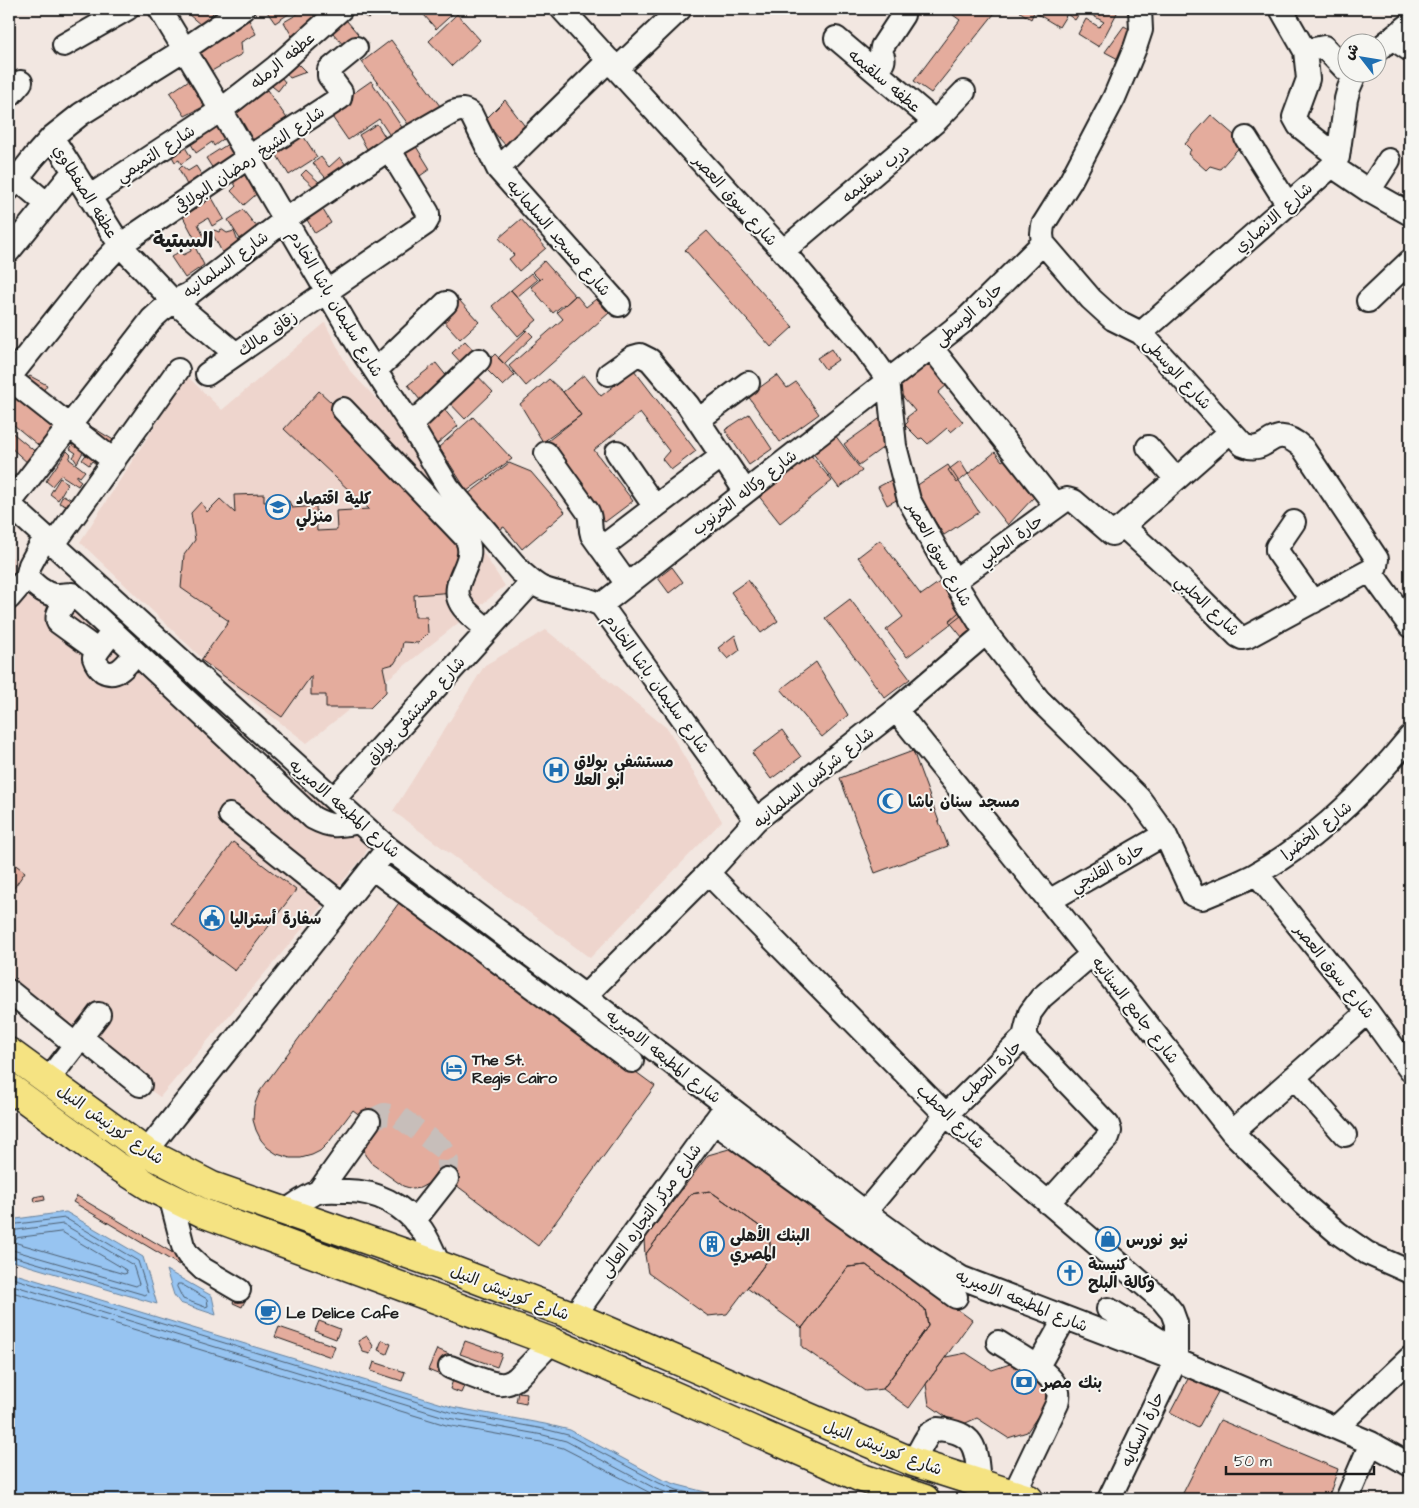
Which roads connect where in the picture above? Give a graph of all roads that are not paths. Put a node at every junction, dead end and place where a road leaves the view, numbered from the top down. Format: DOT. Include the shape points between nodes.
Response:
graph roads {
  1 [pos="127,9"];
  2 [pos="160,9"];
  3 [pos="243,9"];
  4 [pos="341,9"];
  5 [pos="562,9"];
  6 [pos="680,9"];
  7 [pos="1140,9"];
  8 [pos="1281,9"];
  9 [pos="903,15"];
  10 [pos="1410,24"];
  11 [pos="836,38"];
  12 [pos="1386,42"];
  13 [pos="1386,44"];
  14 [pos="64,45"];
  15 [pos="356,48"];
  16 [pos="184,49"];
  17 [pos="1410,50"];
  18 [pos="1305,51"];
  19 [pos="1336,59"];
  20 [pos="613,65"];
  21 [pos="876,72"];
  22 [pos="1349,82"];
  23 [pos="964,92"];
  24 [pos="221,110"];
  25 [pos="935,122"];
  26 [pos="52,137"];
  27 [pos="1246,138"];
  28 [pos="389,149"];
  29 [pos="249,157"];
  30 [pos="1389,160"];
  31 [pos="1335,162"];
  32 [pos="498,169"];
  33 [pos="74,171"];
  34 [pos="11,180"];
  35 [pos="1369,191"];
  36 [pos="89,196"];
  37 [pos="47,204"];
  38 [pos="1288,204"];
  39 [pos="1410,214"];
  40 [pos="285,220"];
  41 [pos="1043,242"];
  42 [pos="120,245"];
  43 [pos="9,251"];
  44 [pos="783,251"];
  45 [pos="1410,261"];
  46 [pos="327,292"];
  47 [pos="173,301"];
  48 [pos="1368,301"];
  49 [pos="446,302"];
  50 [pos="619,306"];
  51 [pos="1141,333"];
  52 [pos="931,347"];
  53 [pos="236,354"];
  54 [pos="479,360"];
  55 [pos="178,370"];
  56 [pos="376,370"];
  57 [pos="207,374"];
  58 [pos="609,374"];
  59 [pos="9,378"];
  60 [pos="888,380"];
  61 [pos="748,383"];
  62 [pos="343,409"];
  63 [pos="698,420"];
  64 [pos="411,425"];
  65 [pos="69,426"];
  66 [pos="1230,432"];
  67 [pos="1148,447"];
  68 [pos="618,452"];
  69 [pos="546,453"];
  70 [pos="722,456"];
  71 [pos="114,461"];
  72 [pos="1176,479"];
  73 [pos="745,491"];
  74 [pos="1066,499"];
  75 [pos="9,504"];
  76 [pos="655,507"];
  77 [pos="1294,522"];
  78 [pos="1123,526"];
  79 [pos="477,537"];
  80 [pos="50,541"];
  81 [pos="601,548"];
  82 [pos="1374,565"];
  83 [pos="27,577"];
  84 [pos="954,581"];
  85 [pos="532,582"];
  86 [pos="627,584"];
  87 [pos="72,594"];
  88 [pos="9,598"];
  89 [pos="1313,602"];
  90 [pos="601,605"];
  91 [pos="492,626"];
  92 [pos="1410,626"];
  93 [pos="113,631"];
  94 [pos="986,633"];
  95 [pos="98,651"];
  96 [pos="136,653"];
  97 [pos="896,710"];
  98 [pos="1410,737"];
  99 [pos="334,800"];
  100 [pos="230,815"];
  101 [pos="756,820"];
  102 [pos="359,822"];
  103 [pos="1165,834"];
  104 [pos="388,848"];
  105 [pos="372,868"];
  106 [pos="708,873"];
  107 [pos="1257,874"];
  108 [pos="1202,898"];
  109 [pos="1049,901"];
  110 [pos="343,905"];
  111 [pos="1092,954"];
  112 [pos="9,991"];
  113 [pos="585,996"];
  114 [pos="1368,1012"];
  115 [pos="99,1014"];
  116 [pos="1024,1037"];
  117 [pos="79,1041"];
  118 [pos="9,1052"];
  119 [pos="632,1061"];
  120 [pos="1410,1070"];
  121 [pos="1294,1077"];
  122 [pos="48,1080"];
  123 [pos="140,1085"];
  124 [pos="15,1096"];
  125 [pos="720,1114"];
  126 [pos="946,1115"];
  127 [pos="369,1122"];
  128 [pos="1232,1132"];
  129 [pos="1345,1135"];
  130 [pos="146,1152"];
  131 [pos="447,1179"];
  132 [pos="319,1191"];
  133 [pos="170,1196"];
  134 [pos="1048,1203"];
  135 [pos="284,1212"];
  136 [pos="865,1212"];
  137 [pos="414,1221"];
  138 [pos="439,1265"];
  139 [pos="1410,1272"];
  140 [pos="239,1290"];
  141 [pos="956,1297"];
  142 [pos="1108,1309"];
  143 [pos="574,1316"];
  144 [pos="1065,1318"];
  145 [pos="552,1342"];
  146 [pos="998,1342"];
  147 [pos="1176,1355"];
  148 [pos="1410,1358"];
  149 [pos="450,1367"];
  150 [pos="1037,1368"];
  151 [pos="1336,1428"];
  152 [pos="1371,1443"];
  153 [pos="913,1462"];
  154 [pos="1410,1465"];
  155 [pos="979,1483"];
  156 [pos="1022,1497"];
  157 [pos="925,1499"];
  158 [pos="1109,1499"];
  159 [pos="1347,1499"];
  1 -- 14 [label="street"];
  2 -- 16 [label="street, شارع سليمان باشا الخادم"];
  3 -- 16 [label="street"];
  4 -- 24 [label="street, عطفه الرمله" via="276,67"];
  5 -- 20 [label="street, شارع سوق العصر"];
  6 -- 20 [label="street"];
  7 -- 41 [label="street" via="1141,30 1135,48 1114,98 1070,182 1043,225"];
  8 -- 18 [label="street"];
  9 -- 21 [label="street" via="882,47 884,62"];
  10 -- 12 [label="street"];
  11 -- 21 [label="street, عطفه سلقيمه"];
  13 -- 17 [label="street"];
  15 -- 29 [label="street, شارع الشيخ رمضان البولاقي" via="328,70 341,92 340,98"];
  16 -- 24 [label="street, شارع سليمان باشا الخادم"];
  16 -- 26 [label="street" via="81,114"];
  18 -- 19 [label="street" via="1324,47"];
  18 -- 31 [label="street" via="1308,79 1295,120"];
  20 -- 32 [label="street"];
  20 -- 44 [label="street, شارع سوق العصر"];
  21 -- 25 [label="street, عطفه سلقيمه"];
  22 -- 31 [label="street"];
  23 -- 25 [label="street, درب سقليمه"];
  24 -- 29 [label="street, شارع سليمان باشا الخادم"];
  24 -- 36 [label="street, شارع التميمي"];
  25 -- 44 [label="street, درب سقليمه"];
  26 -- 33 [label="street, عطفه الصفطاوي"];
  26 -- 34 [label="street"];
  27 -- 38 [label="street"];
  28 -- 32 [label="street, شارع السلمانيه" via="454,112 466,110"];
  28 -- 40 [label="street, شارع السلمانيه"];
  28 -- 46 [label="street, زقاق مالك" via="428,213 428,219"];
  29 -- 40 [label="street, شارع سليمان باشا الخادم"];
  29 -- 42 [label="street, شارع الشيخ رمضان البولاقي"];
  30 -- 35 [label="street"];
  31 -- 35 [label="street"];
  31 -- 38 [label="street, شارع الانصاري"];
  32 -- 50 [label="street, شارع مسجد السلمانيه"];
  33 -- 36 [label="street, عطفه الصفطاوي"];
  33 -- 37 [label="street"];
  34 -- 37 [label="street"];
  35 -- 39 [label="street"];
  36 -- 42 [label="street, عطفه الصفطاوي"];
  37 -- 43 [label="street"];
  38 -- 51 [label="street, شارع الانصاري"];
  40 -- 46 [label="street, شارع سليمان باشا الخادم"];
  40 -- 47 [label="street, شارع السلمانيه" via="189,294"];
  41 -- 51 [label="street, شارع الوسطى" via="1090,300 1113,319"];
  41 -- 52 [label="street, حارة الوسطى" via="963,322"];
  42 -- 47 [label="street, عطفه الصفطاوي"];
  42 -- 59 [label="street, شارع الشيخ رمضان البولاقي" via="87,280"];
  44 -- 60 [label="street, شارع سوق العصر" via="866,349"];
  45 -- 48 [label="street"];
  46 -- 53 [label="street, زقاق مالك"];
  46 -- 56 [label="street, شارع سليمان باشا الخادم"];
  47 -- 53 [label="street, عطفه الصفطاوي"];
  47 -- 65 [label="street, شارع السلمانيه" via="152,319"];
  49 -- 56 [label="street"];
  51 -- 66 [label="street, شارع الوسطى"];
  52 -- 60 [label="street, حارة الوسطى"];
  52 -- 74 [label="street" via="1049,497 1057,502"];
  53 -- 57 [label="street, زقاق مالك"];
  54 -- 64 [label="street"];
  55 -- 71 [label="street"];
  56 -- 64 [label="street, شارع سليمان باشا الخادم"];
  58 -- 63 [label="street" via="633,357 645,357 678,392"];
  59 -- 65 [label="street"];
  60 -- 73 [label="street, شارع وكاله الخرنوب"];
  60 -- 84 [label="street, شارع سوق العصر" via="895,446 909,500"];
  61 -- 63 [label="street"];
  62 -- 79 [label="street" via="466,538"];
  63 -- 70 [label="street"];
  64 -- 79 [label="street, شارع سليمان باشا الخادم"];
  65 -- 71 [label="street"];
  65 -- 75 [label="street, شارع السلمانيه"];
  66 -- 72 [label="street"];
  66 -- 82 [label="street, شارع الوسطى" via="1251,449 1286,436 1303,448"];
  67 -- 72 [label="street"];
  68 -- 76 [label="street"];
  69 -- 81 [label="street" via="588,512 590,530"];
  70 -- 73 [label="street"];
  70 -- 76 [label="street"];
  71 -- 80 [label="street"];
  72 -- 78 [label="street"];
  73 -- 86 [label="street, شارع وكاله الخرنوب"];
  74 -- 78 [label="street" via="1078,503 1111,533"];
  74 -- 84 [label="street, حارة الحلبي"];
  75 -- 80 [label="street, شارع المطبعه الاميريه"];
  76 -- 81 [label="street"];
  77 -- 89 [label="street" via="1277,551"];
  78 -- 89 [label="street, شارع الحلبي" via="1240,637 1247,637"];
  79 -- 85 [label="street, شارع سليمان باشا الخادم"];
  79 -- 91 [label="street" via="457,593 460,603"];
  80 -- 83 [label="street" via="30,565"];
  80 -- 99 [label="street, شارع المطبعه الاميريه"];
  81 -- 86 [label="street"];
  82 -- 89 [label="street, شارع الحلبي"];
  82 -- 92 [label="street"];
  83 -- 87 [label="street" via="45,592"];
  83 -- 88 [label="street"];
  84 -- 94 [label="street, شارع سوق العصر"];
  85 -- 90 [label="street, شارع سليمان باشا الخادم"];
  85 -- 91 [label="street"];
  86 -- 90 [label="street, شارع وكاله الخرنوب"];
  87 -- 93 [label="street"];
  87 -- 95 [label="street" via="58,614 58,622"];
  90 -- 101 [label="street, شارع سليمان باشا الخادم"];
  91 -- 99 [label="street, شارع مستشفى بولاق"];
  93 -- 95 [label="street"];
  93 -- 96 [label="street"];
  94 -- 97 [label="street, شارع شركس السلمانيه"];
  94 -- 103 [label="street, شارع سوق العصر" via="1039,700 1139,798"];
  95 -- 96 [label="street" via="94,658 96,664 113,673 120,671"];
  96 -- 102 [label="street" via="313,818 335,826"];
  97 -- 101 [label="street, شارع شركس السلمانيه"];
  97 -- 109 [label="street, شارع جامع السنانيه"];
  98 -- 107 [label="street, شارع الخضرا" via="1346,808"];
  99 -- 102 [label="street, شارع المطبعه الاميريه"];
  100 -- 110 [label="street"];
  101 -- 106 [label="street, شارع شركس السلمانيه"];
  102 -- 104 [label="street, شارع المطبعه الاميريه"];
  103 -- 108 [label="street, شارع سوق العصر" via="1191,893"];
  103 -- 109 [label="street, حارة القلنجي"];
  104 -- 105 [label="street"];
  104 -- 113 [label="street, شارع المطبعه الاميريه"];
  105 -- 110 [label="street"];
  105 -- 119 [label="street"];
  106 -- 113 [label="street, شارع شركس السلمانيه"];
  106 -- 126 [label="street, شارع الحطب"];
  107 -- 108 [label="street, شارع الخضرا"];
  107 -- 114 [label="street, شارع سوق العصر"];
  109 -- 111 [label="street, شارع جامع السنانيه"];
  110 -- 130 [label="street"];
  111 -- 116 [label="street, حارة الحطب" via="1034,1006"];
  111 -- 128 [label="street, شارع جامع السنانيه"];
  112 -- 117 [label="street"];
  113 -- 125 [label="street, شارع المطبعه الاميريه"];
  114 -- 120 [label="street, شارع سوق العصر"];
  114 -- 121 [label="street"];
  115 -- 117 [label="street"];
  116 -- 126 [label="street, حارة الحطب"];
  116 -- 134 [label="street" via="1108,1125 1110,1131 1108,1138"];
  117 -- 122 [label="street"];
  117 -- 123 [label="street"];
  118 -- 122 [label="highway, شارع كورنيش النيل"];
  121 -- 128 [label="street"];
  121 -- 129 [label="street"];
  122 -- 130 [label="highway, شارع كورنيش النيل"];
  124 -- 133 [label="highway, شارع كورنيش النيل" via="114,1164"];
  125 -- 136 [label="street, شارع المطبعه الاميريه"];
  125 -- 141 [label="street"];
  125 -- 143 [label="street, شارع مركز التجاره العالى"];
  126 -- 134 [label="street, شارع الحطب"];
  126 -- 136 [label="street, حارة الحطب"];
  127 -- 132 [label="street"];
  128 -- 139 [label="street, شارع جامع السنانيه" via="1338,1233 1367,1253"];
  130 -- 135 [label="highway, شارع كورنيش النيل" via="212,1186"];
  131 -- 137 [label="street"];
  132 -- 135 [label="street"];
  132 -- 137 [label="street" via="371,1194 394,1204"];
  133 -- 140 [label="street" via="188,1255 203,1269"];
  133 -- 145 [label="highway, شارع كورنيش النيل" via="203,1213"];
  134 -- 147 [label="street, شارع الحطب" via="1172,1312 1176,1323"];
  135 -- 138 [label="highway, شارع كورنيش النيل"];
  136 -- 144 [label="street, شارع المطبعه الاميريه" via="962,1278"];
  137 -- 138 [label="street" via="428,1240"];
  138 -- 143 [label="highway, شارع كورنيش النيل"];
  142 -- 147 [label="street"];
  143 -- 153 [label="highway, شارع كورنيش النيل"];
  144 -- 147 [label="street, شارع المطبعه الاميريه"];
  144 -- 150 [label="street"];
  145 -- 149 [label="street" via="517,1378 505,1384"];
  145 -- 157 [label="highway, شارع كورنيش النيل" via="859,1477"];
  146 -- 150 [label="street"];
  147 -- 151 [label="street, شارع المطبعه الاميريه"];
  147 -- 158 [label="street, حارة السكايه"];
  148 -- 151 [label="street"];
  150 -- 156 [label="street" via="1046,1373 1054,1384 1058,1393 1057,1404"];
  151 -- 152 [label="street, شارع المطبعه الاميريه"];
  152 -- 154 [label="street, شارع المطبعه الاميريه"];
  152 -- 159 [label="street"];
  153 -- 155 [label="highway, شارع كورنيش النيل"];
  153 -- 155 [label="street" via="930,1434 937,1429 949,1430 963,1436 975,1448"];
  155 -- 156 [label="highway, شارع كورنيش النيل"];
}
